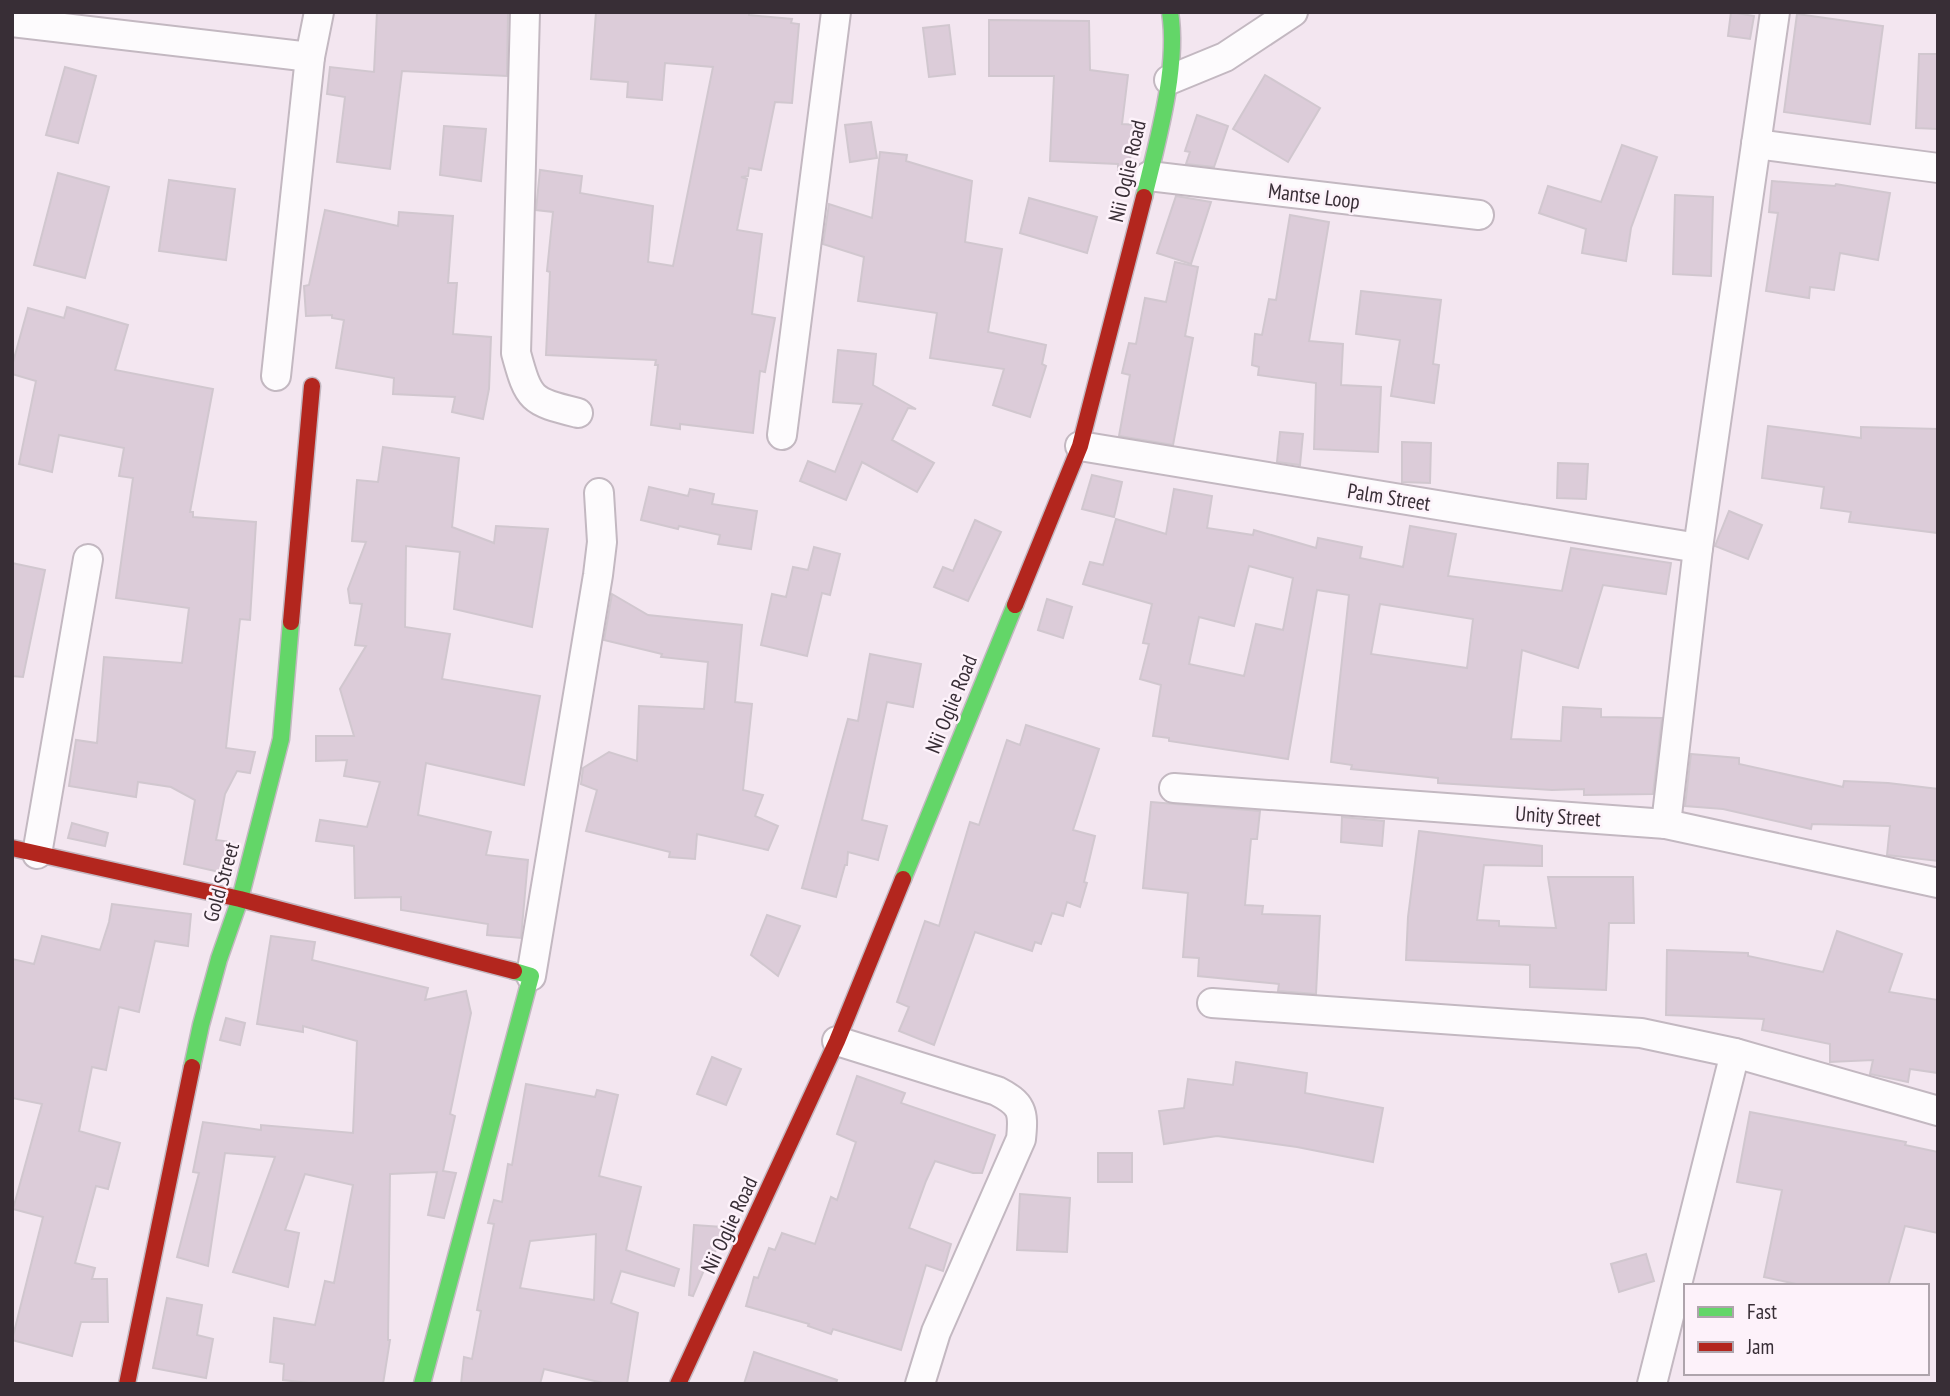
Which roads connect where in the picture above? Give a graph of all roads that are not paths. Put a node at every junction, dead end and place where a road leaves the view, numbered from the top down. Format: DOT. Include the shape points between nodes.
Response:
graph roads {
  1 [pos="319,12"];
  2 [pos="525,12"];
  3 [pos="836,12"];
  4 [pos="1170,12"];
  5 [pos="1293,12"];
  6 [pos="1775,12"];
  7 [pos="12,22"];
  8 [pos="310,57"];
  9 [pos="1169,80"];
  10 [pos="1756,144"];
  11 [pos="1938,168"];
  12 [pos="1149,176"];
  13 [pos="1479,215"];
  14 [pos="276,376"];
  15 [pos="312,386"];
  16 [pos="578,413"];
  17 [pos="782,435"];
  18 [pos="1080,446"];
  19 [pos="599,493"];
  20 [pos="1698,548"];
  21 [pos="88,559"];
  22 [pos="1174,788"];
  23 [pos="1666,824"];
  24 [pos="25,851"];
  25 [pos="1938,883"];
  26 [pos="240,899"];
  27 [pos="530,976"];
  28 [pos="1212,1003"];
  29 [pos="837,1041"];
  30 [pos="1735,1053"];
  31 [pos="1938,1111"];
  32 [pos="127,1384"];
  33 [pos="422,1384"];
  34 [pos="678,1384"];
  35 [pos="920,1384"];
  36 [pos="1652,1384"];
  1 -- 8 [label="street"];
  2 -- 16 [label="street" via="516,354 531,396"];
  3 -- 17 [label="street"];
  4 -- 9 [label="street, Nii Oglie Road"];
  5 -- 9 [label="street" via="1225,57"];
  6 -- 10 [label="street"];
  7 -- 8 [label="street"];
  8 -- 14 [label="street"];
  9 -- 12 [label="street, Nii Oglie Road"];
  10 -- 11 [label="street"];
  10 -- 20 [label="street"];
  12 -- 13 [label="street, Mantse Loop"];
  12 -- 18 [label="street, Nii Oglie Road"];
  15 -- 26 [label="street, Gold Street" via="281,738"];
  18 -- 20 [label="street, Palm Street"];
  18 -- 29 [label="street, Nii Oglie Road"];
  19 -- 27 [label="street" via="602,542 598,575"];
  20 -- 23 [label="street"];
  21 -- 24 [label="street"];
  22 -- 23 [label="street, Unity Street"];
  23 -- 25 [label="street, Unity Street"];
  24 -- 26 [label="street"];
  26 -- 27 [label="street"];
  26 -- 32 [label="street, Gold Street" via="201,1025"];
  27 -- 33 [label="street"];
  28 -- 30 [label="street" via="1641,1032"];
  29 -- 34 [label="street, Nii Oglie Road"];
  29 -- 35 [label="street" via="997,1091 1020,1107 1021,1139 936,1332"];
  30 -- 31 [label="street"];
  30 -- 36 [label="street"];
}
